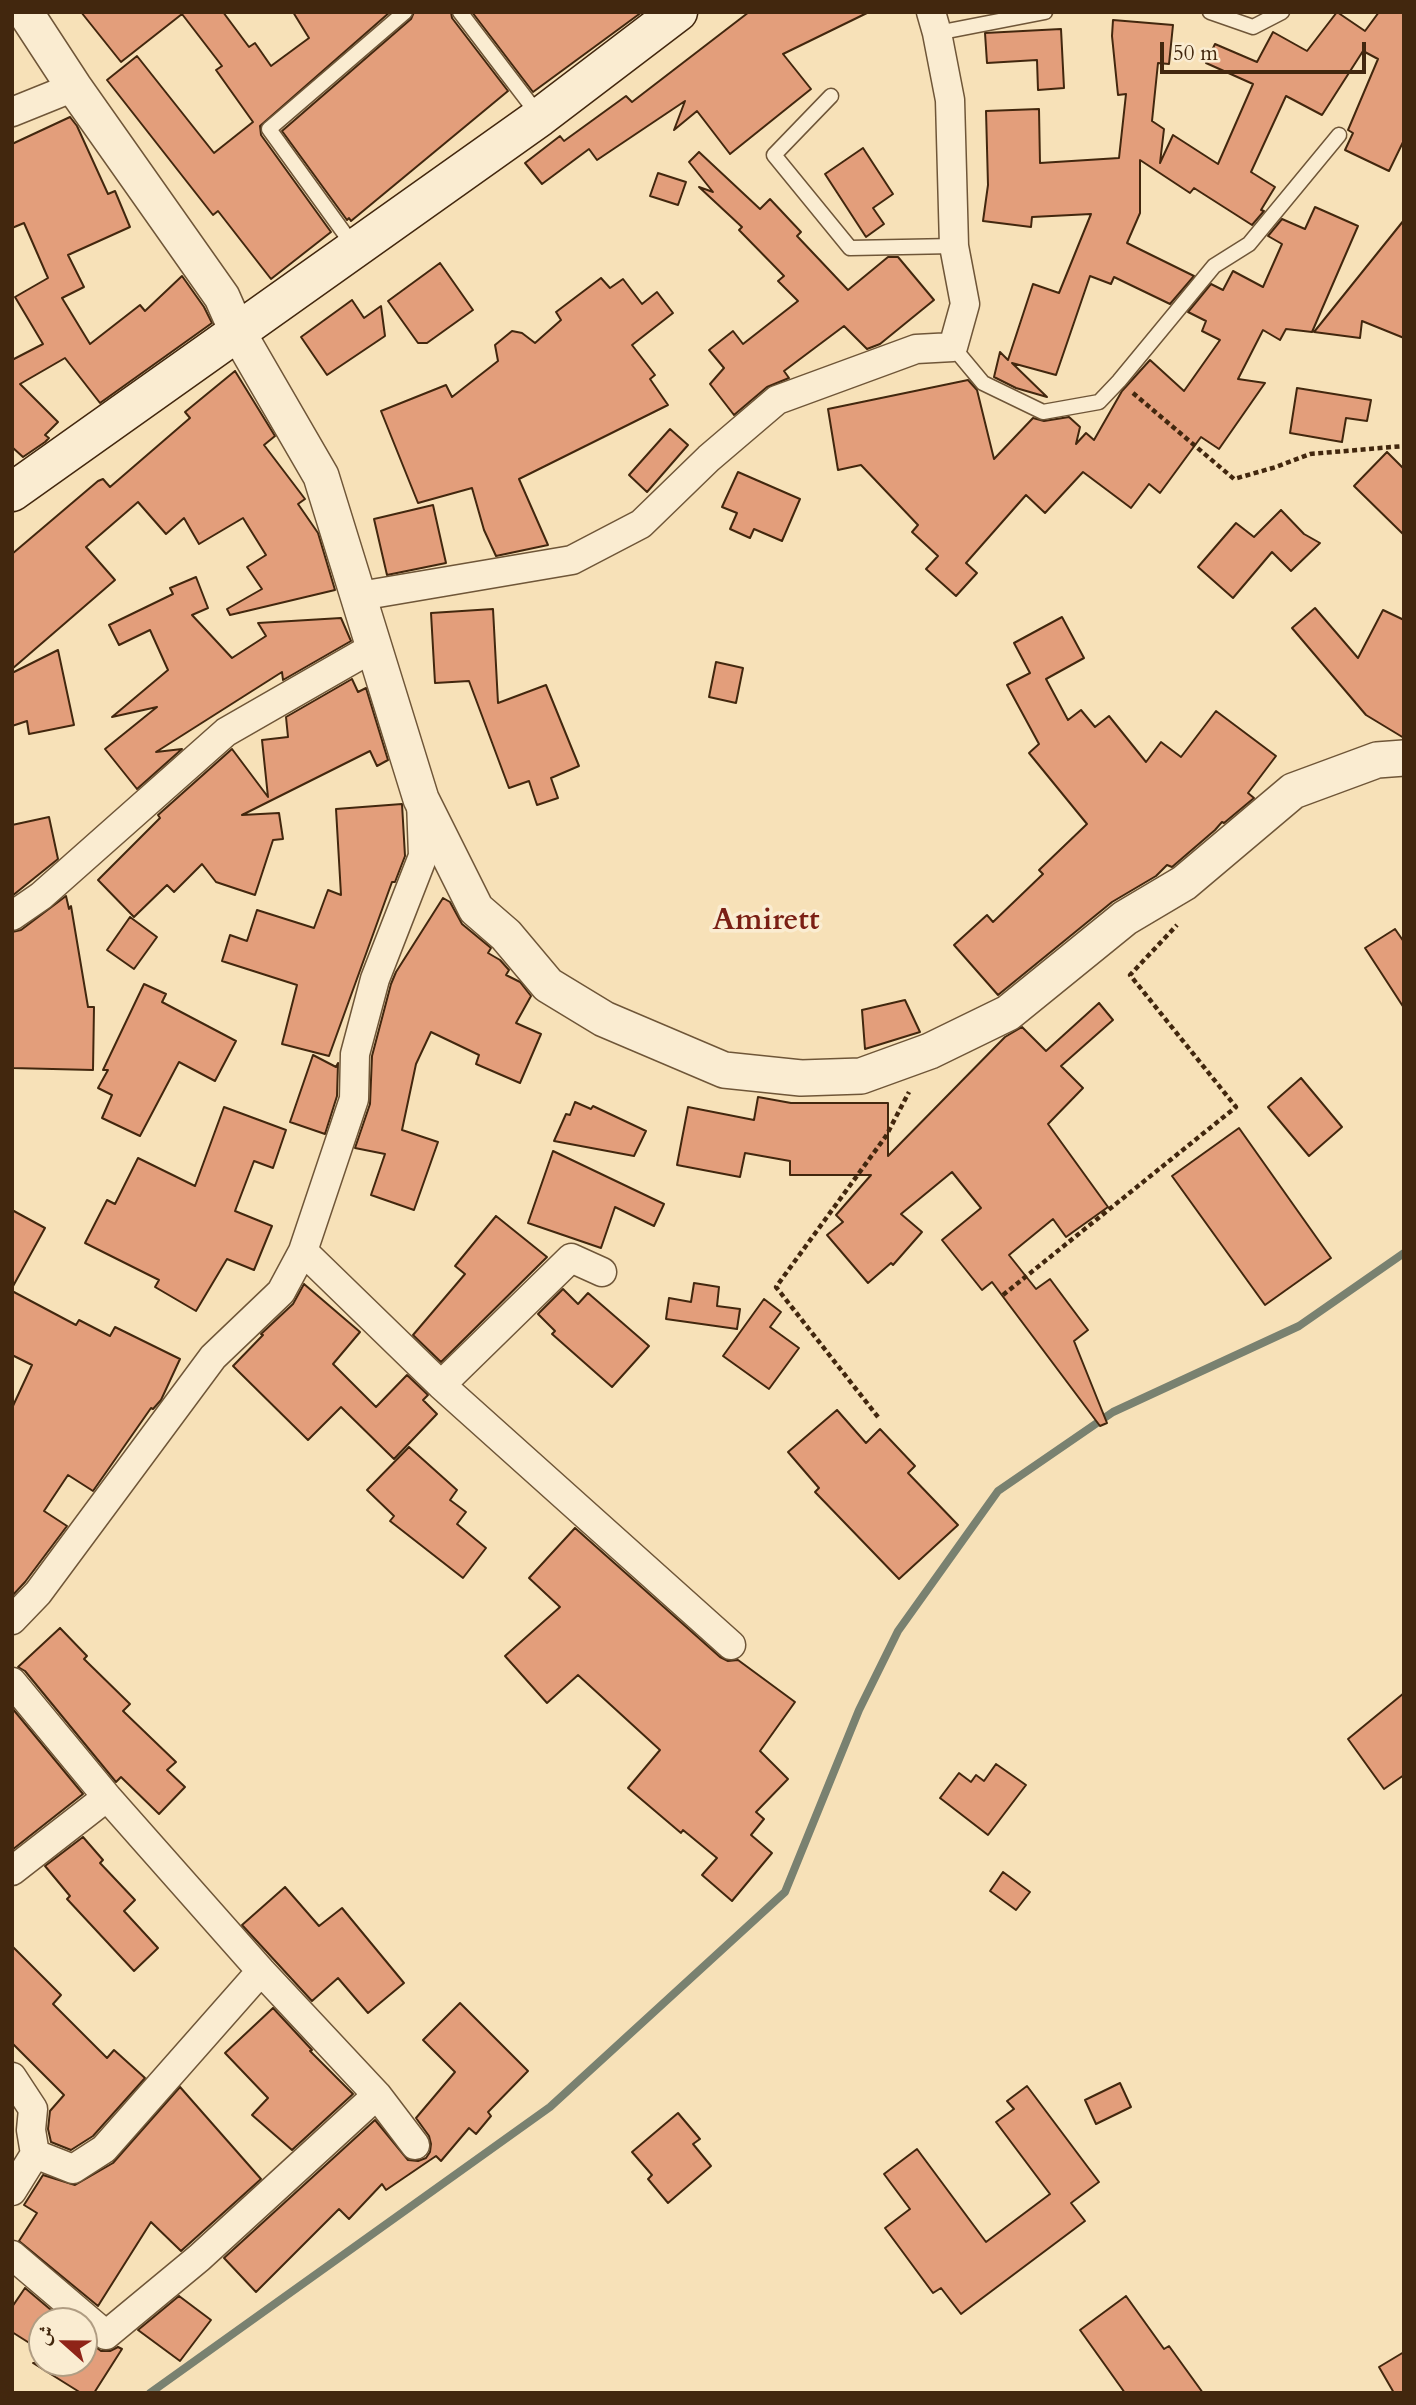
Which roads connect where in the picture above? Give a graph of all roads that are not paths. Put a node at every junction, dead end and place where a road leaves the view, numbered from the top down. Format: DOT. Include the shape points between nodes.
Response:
graph roads {
  1 [pos="25,12"];
  2 [pos="405,12"];
  3 [pos="460,12"];
  4 [pos="678,12"];
  5 [pos="1045,12"];
  6 [pos="1210,12"];
  7 [pos="1282,12"];
  8 [pos="934,23"];
  9 [pos="74,87"];
  10 [pos="831,96"];
  11 [pos="12,112"];
  12 [pos="540,117"];
  13 [pos="1339,135"];
  14 [pos="954,246"];
  15 [pos="356,249"];
  16 [pos="237,331"];
  17 [pos="953,347"];
  18 [pos="12,492"];
  19 [pos="360,596"];
  20 [pos="374,647"];
  21 [pos="1404,758"];
  22 [pos="421,799"];
  23 [pos="12,916"];
  24 [pos="303,1251"];
  25 [pos="602,1272"];
  26 [pos="440,1385"];
  27 [pos="12,1620"];
  28 [pos="732,1645"];
  29 [pos="12,1682"];
  30 [pos="107,1797"];
  31 [pos="12,1871"];
  32 [pos="261,1971"];
  33 [pos="12,2077"];
  34 [pos="377,2095"];
  35 [pos="415,2145"];
  36 [pos="24,2148"];
  37 [pos="12,2191"];
  38 [pos="12,2255"];
  1 -- 9 [label="street"];
  2 -- 15 [label="lane" via="269,129"];
  3 -- 12 [label="lane"];
  4 -- 12 [label="main road"];
  5 -- 8 [label="lane"];
  6 -- 7 [label="lane" via="1253,27"];
  8 -- 14 [label="street" via="950,100"];
  9 -- 11 [label="street"];
  9 -- 16 [label="street" via="222,297"];
  10 -- 14 [label="lane" via="774,155 850,248"];
  12 -- 15 [label="main road"];
  13 -- 17 [label="lane" via="1249,244 1214,266 1099,402 1043,412 983,383"];
  14 -- 17 [label="street" via="965,304"];
  15 -- 16 [label="main road"];
  16 -- 18 [label="main road"];
  16 -- 19 [label="street" via="321,476"];
  17 -- 19 [label="street" via="916,349 778,400 641,524 572,561"];
  19 -- 20 [label="street"];
  20 -- 22 [label="street"];
  20 -- 23 [label="street" via="226,732 41,896"];
  21 -- 22 [label="street" via="1377,760 1293,791 1184,883 1125,918 1008,1013 930,1051 861,1076 802,1078 724,1070 604,1019 548,985 506,935 476,909"];
  22 -- 24 [label="street" via="423,856 375,979 355,1054 354,1099"];
  24 -- 26 [label="street"];
  24 -- 27 [label="street" via="281,1292 214,1357 38,1593"];
  25 -- 26 [label="street" via="571,1258"];
  26 -- 28 [label="street"];
  29 -- 30 [label="street"];
  30 -- 31 [label="street"];
  30 -- 32 [label="street"];
  32 -- 34 [label="street"];
  32 -- 36 [label="street" via="104,2148 73,2169"];
  33 -- 36 [label="street" via="33,2109"];
  34 -- 35 [label="street"];
  34 -- 38 [label="street" via="199,2258 106,2335"];
  36 -- 37 [label="street"];
}
